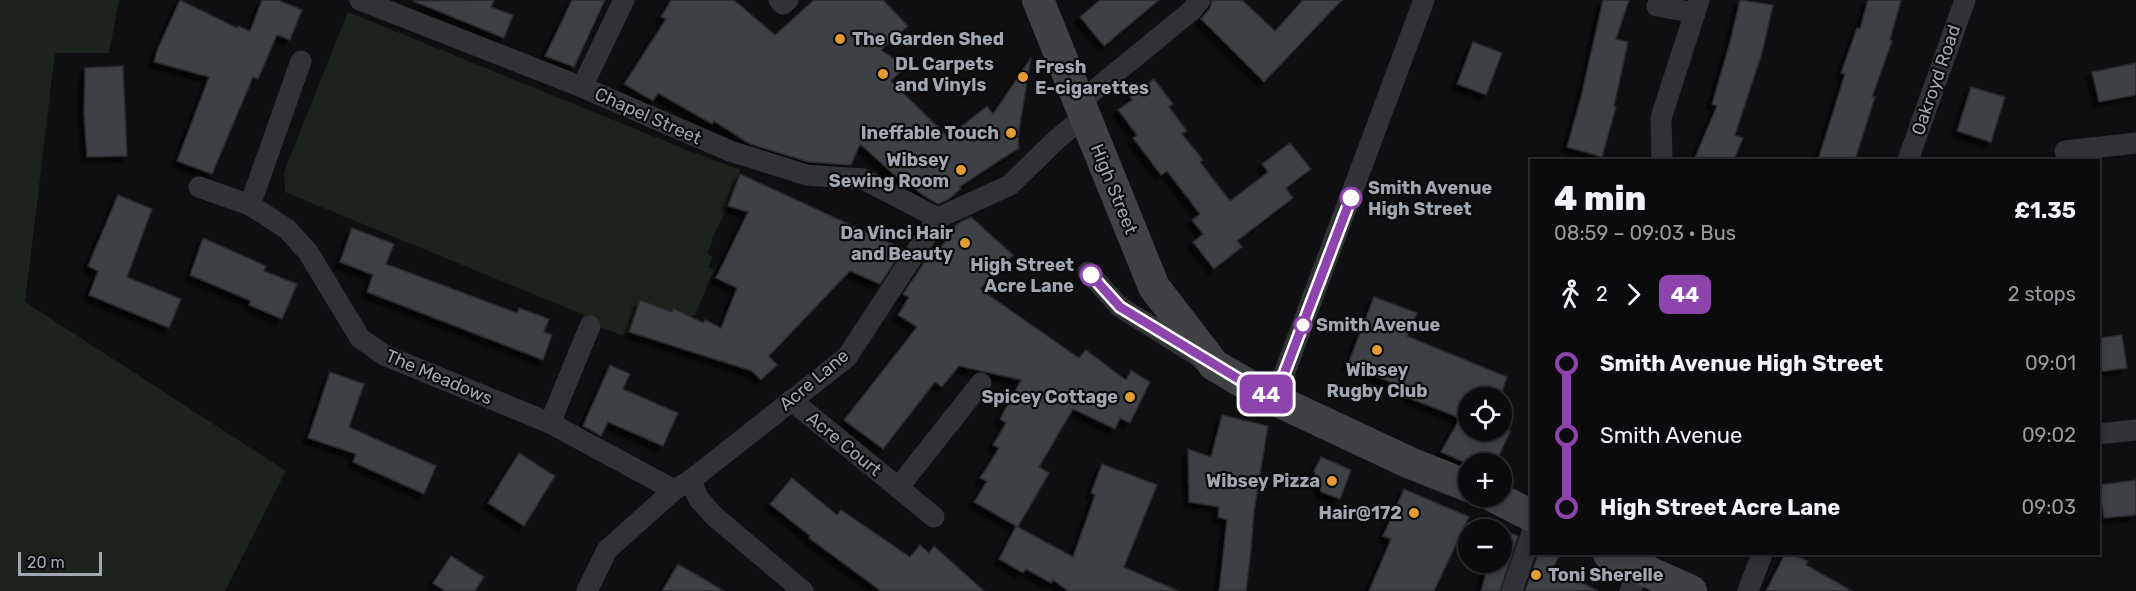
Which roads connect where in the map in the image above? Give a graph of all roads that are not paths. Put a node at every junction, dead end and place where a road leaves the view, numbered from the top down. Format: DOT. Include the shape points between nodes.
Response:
graph roads {
  1 [pos="360,0"];
  2 [pos="624,0"];
  3 [pos="1038,0"];
  4 [pos="1200,0"];
  5 [pos="1424,0"];
  6 [pos="1965,0"];
  7 [pos="1657,6"];
  8 [pos="1697,7"];
  9 [pos="301,61"];
  10 [pos="582,87"];
  11 [pos="1083,109"];
  12 [pos="2136,143"];
  13 [pos="2065,151"];
  14 [pos="1662,159"];
  15 [pos="1908,159"];
  16 [pos="199,187"];
  17 [pos="250,205"];
  18 [pos="938,218"];
  19 [pos="1088,272"];
  20 [pos="590,326"];
  21 [pos="1214,365"];
  22 [pos="981,383"];
  23 [pos="1265,395"];
  24 [pos="791,400"];
  25 [pos="550,423"];
  26 [pos="2136,430"];
  27 [pos="2100,434"];
  28 [pos="1458,482"];
  29 [pos="682,485"];
  30 [pos="898,488"];
  31 [pos="1512,506"];
  32 [pos="1530,515"];
  33 [pos="934,517"];
  34 [pos="1530,539"];
  35 [pos="1610,555"];
  36 [pos="1762,555"];
  37 [pos="1635,580"];
  38 [pos="586,591"];
  39 [pos="803,591"];
  40 [pos="1512,591"];
  41 [pos="1691,591"];
  42 [pos="1748,591"];
  1 -- 10 [label="street, Chapel Street"];
  2 -- 10 [label="street"];
  3 -- 11 [label="main road, High Street"];
  4 -- 11 [label="street"];
  5 -- 23 [label="street" via="1284,374"];
  6 -- 15 [label="street, Oakroyd Road"];
  7 -- 8 [label="street"];
  8 -- 14 [label="street" via="1661,118"];
  9 -- 17 [label="street"];
  10 -- 18 [label="street, Chapel Street" via="730,152 807,175 863,179"];
  11 -- 18 [label="street" via="1010,185"];
  11 -- 21 [label="main road, High Street" via="1154,286"];
  12 -- 13 [label="street"];
  16 -- 17 [label="street, The Meadows"];
  17 -- 25 [label="street, The Meadows" via="287,229 308,252 360,338 384,355"];
  18 -- 24 [label="street, Acre Lane" via="847,357"];
  19 -- 21 [label="street, High Street" via="1120,307"];
  20 -- 25 [label="street"];
  21 -- 23 [label="main road, High Street"];
  22 -- 30 [label="street, Acre Court"];
  23 -- 28 [label="main road, High Street"];
  24 -- 29 [label="street, Acre Lane"];
  24 -- 30 [label="street, Acre Court"];
  25 -- 29 [label="street, The Meadows"];
  26 -- 27 [label="street"];
  29 -- 38 [label="street, Acre Lane" via="607,550"];
  29 -- 39 [label="street"];
  30 -- 33 [label="street, Acre Court"];
  31 -- 32 [label="main road"];
  34 -- 40 [label="street"];
  35 -- 37 [label="main road"];
  36 -- 42 [label="street"];
  37 -- 41 [label="main road"];
}
